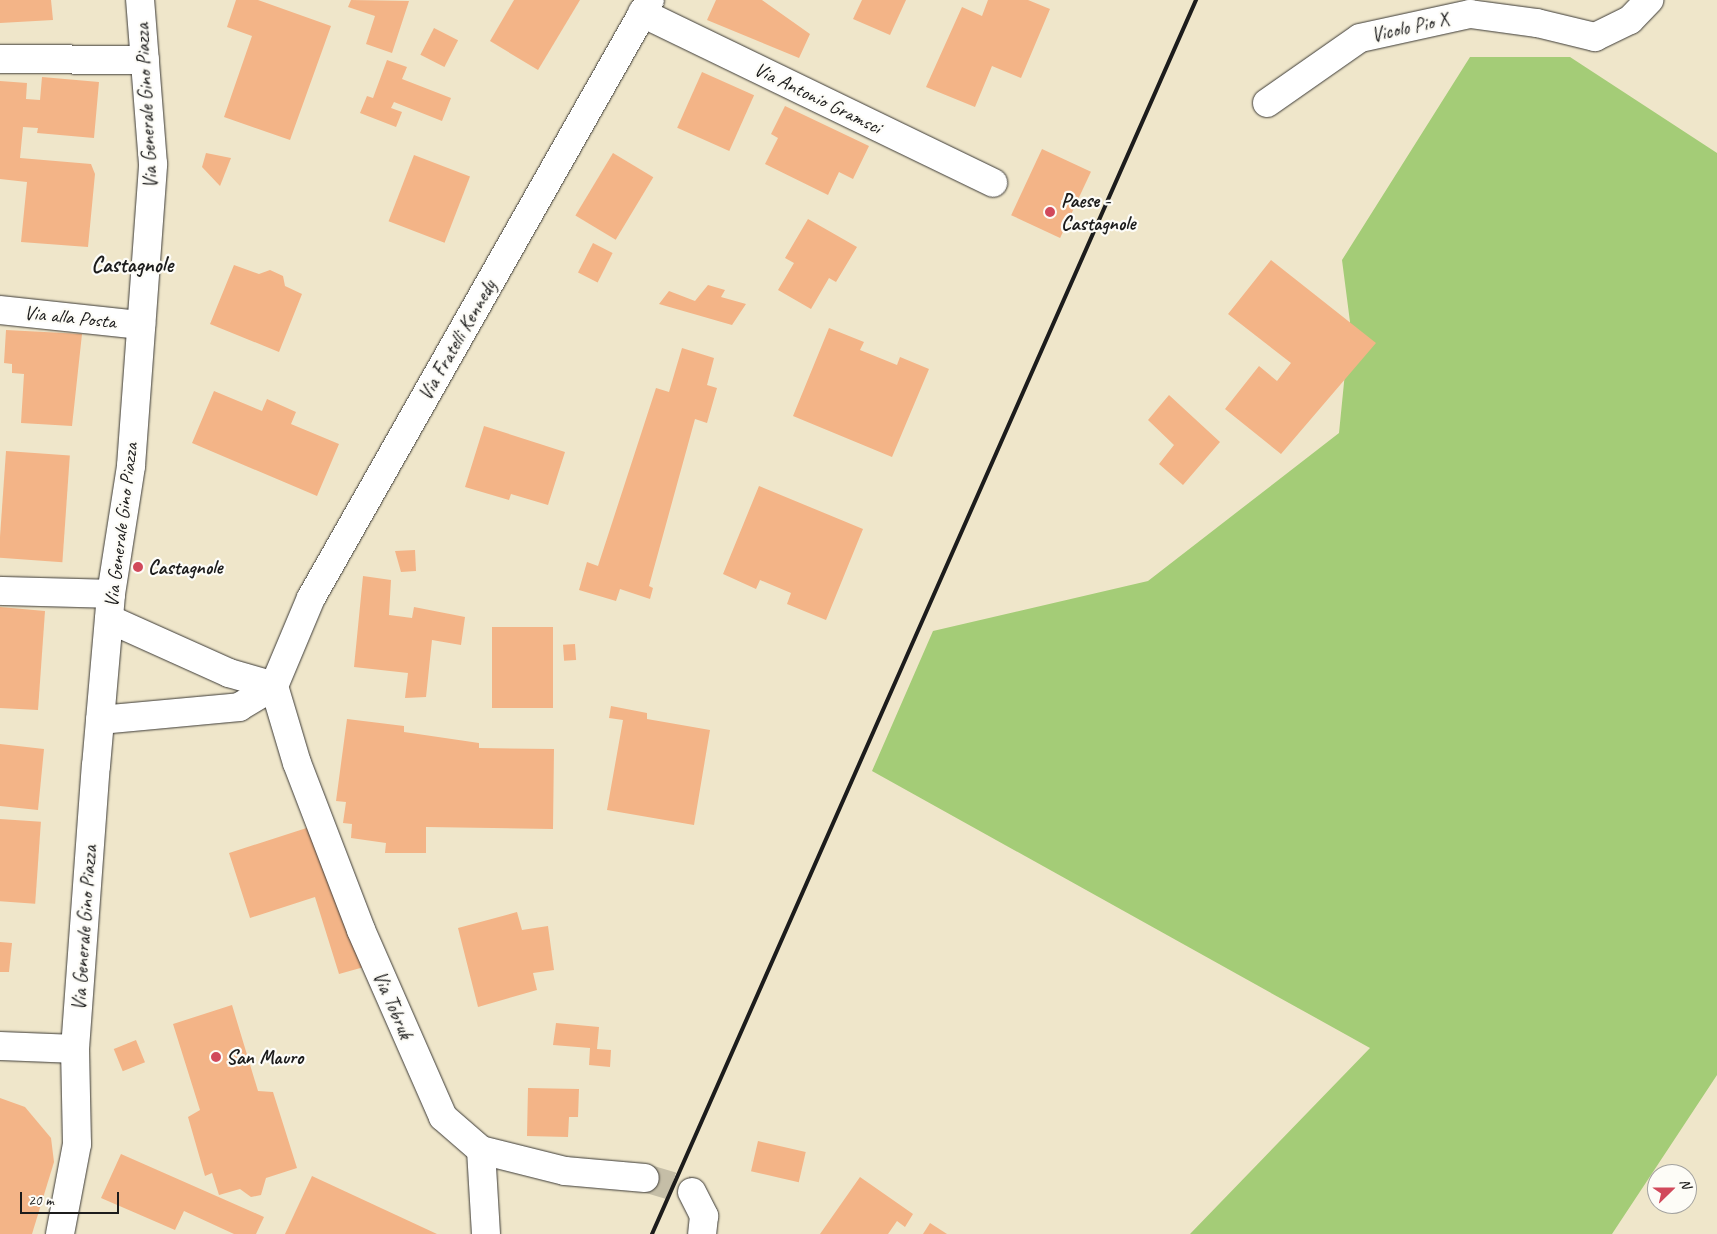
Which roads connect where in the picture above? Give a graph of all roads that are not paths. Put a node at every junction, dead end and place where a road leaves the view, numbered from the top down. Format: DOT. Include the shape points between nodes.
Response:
graph roads {
  1 [pos="140,0"];
  2 [pos="1649,0"];
  3 [pos="646,6"];
  4 [pos="0,59"];
  5 [pos="145,60"];
  6 [pos="1267,102"];
  7 [pos="993,183"];
  8 [pos="0,310"];
  9 [pos="141,325"];
  10 [pos="0,591"];
  11 [pos="110,607"];
  12 [pos="274,686"];
  13 [pos="100,720"];
  14 [pos="0,1046"];
  15 [pos="75,1049"];
  16 [pos="482,1150"];
  17 [pos="645,1178"];
  18 [pos="692,1192"];
  19 [pos="60,1234"];
  20 [pos="486,1234"];
  21 [pos="702,1234"];
  1 -- 5 [label="street, Via Generale Gino Piazza"];
  2 -- 6 [label="street, Vicolo Pio X" via="1630,20 1595,36 1537,22 1470,14 1360,38"];
  3 -- 7 [label="street, Via Antonio Gramsci"];
  3 -- 12 [label="street, Via Fratelli Kennedy" via="310,598"];
  4 -- 5 [label="street"];
  5 -- 9 [label="street, Via Generale Gino Piazza" via="153,164"];
  8 -- 9 [label="street, Via alla Posta"];
  9 -- 11 [label="street, Via Generale Gino Piazza" via="131,466"];
  10 -- 11 [label="street"];
  11 -- 12 [label="street" via="229,674"];
  11 -- 13 [label="street, Via Generale Gino Piazza"];
  12 -- 13 [label="street" via="238,707"];
  12 -- 16 [label="street, Via Tobruk" via="297,763 406,1038 443,1118"];
  13 -- 15 [label="street, Via Generale Gino Piazza"];
  14 -- 15 [label="street"];
  15 -- 19 [label="street, Via Generale Gino Piazza" via="77,1144"];
  16 -- 17 [label="street, Via Tobruk" via="565,1171"];
  16 -- 20 [label="street"];
  18 -- 21 [label="street" via="704,1216"];
}
